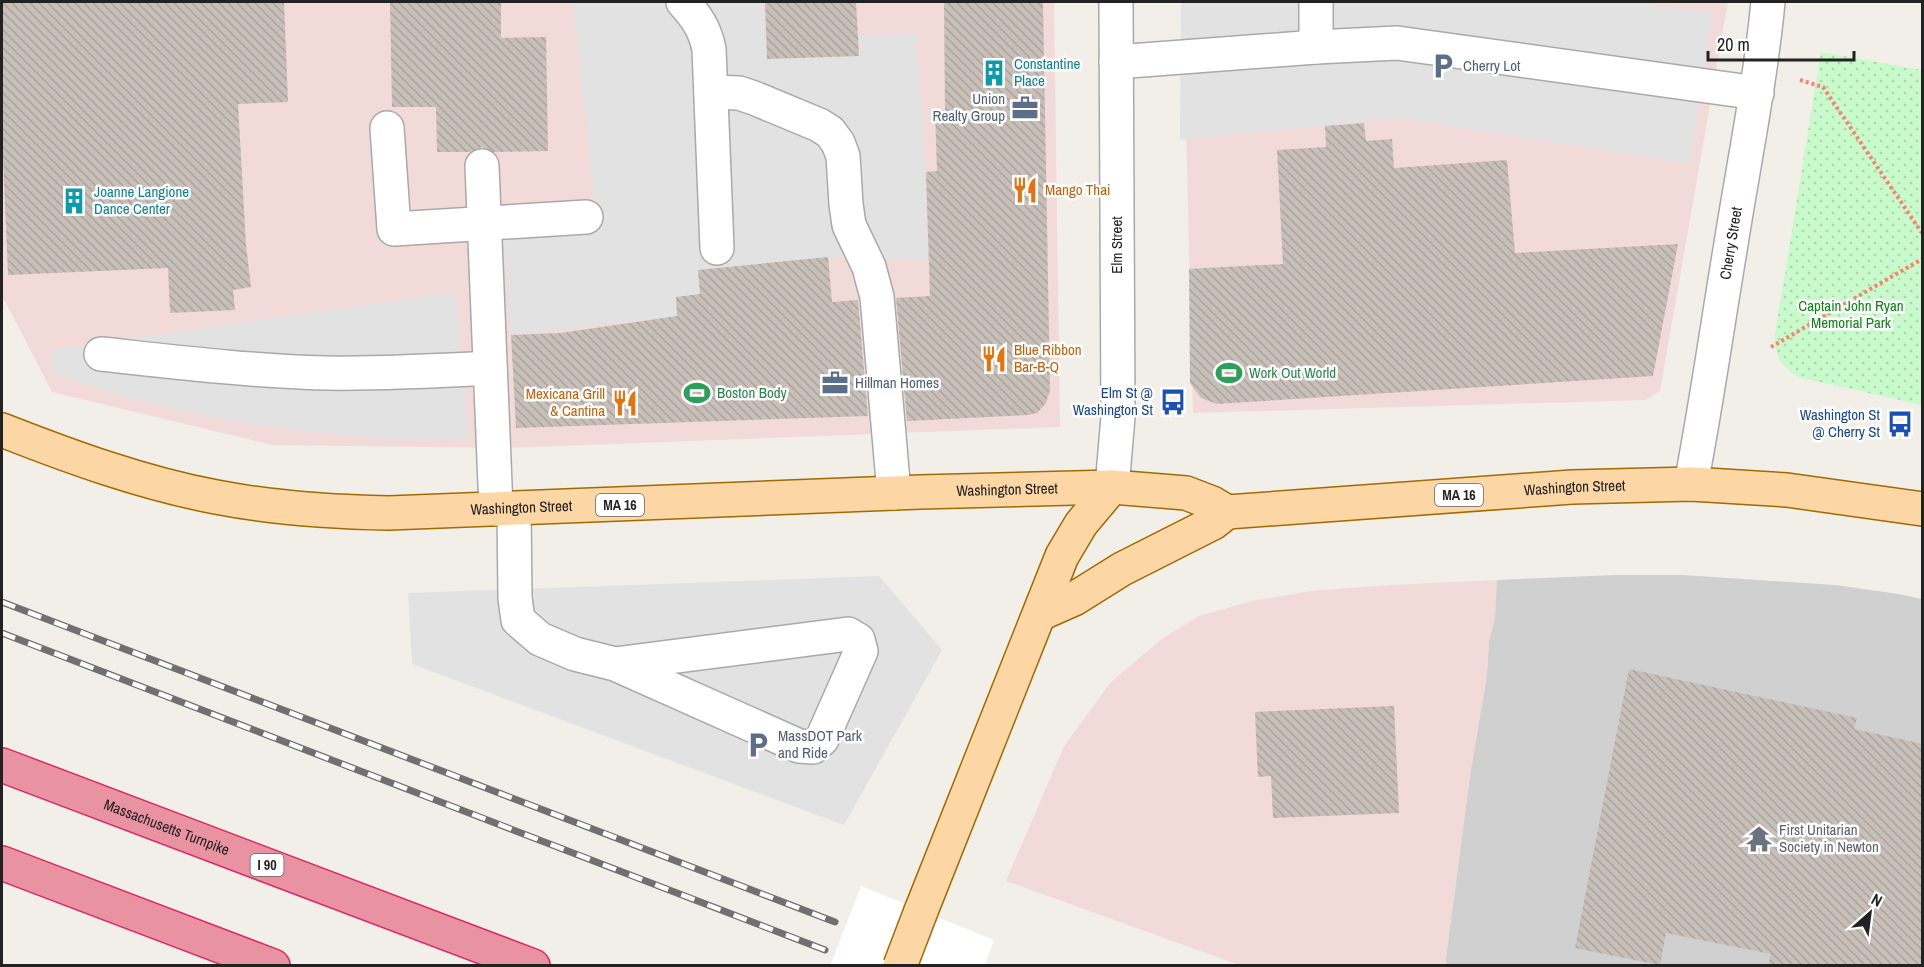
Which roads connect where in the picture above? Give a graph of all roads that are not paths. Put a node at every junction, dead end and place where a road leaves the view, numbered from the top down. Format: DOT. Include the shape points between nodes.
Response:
graph roads {
  1 [pos="682,2"];
  2 [pos="1116,2"];
  3 [pos="1316,2"];
  4 [pos="1768,2"];
  5 [pos="1316,47"];
  6 [pos="1116,62"];
  7 [pos="711,92"];
  8 [pos="1757,93"];
  9 [pos="387,128"];
  10 [pos="482,166"];
  11 [pos="586,217"];
  12 [pos="484,223"];
  13 [pos="717,248"];
  14 [pos="101,354"];
  15 [pos="490,368"];
  16 [pos="2,430"];
  17 [pos="1691,484"];
  18 [pos="1112,487"];
  19 [pos="894,493"];
  20 [pos="505,509"];
  21 [pos="1923,509"];
  22 [pos="1227,512"];
  23 [pos="1040,614"];
  24 [pos="615,664"];
  25 [pos="2,765"];
  26 [pos="2,863"];
  27 [pos="273,966"];
  28 [pos="533,966"];
  29 [pos="900,966"];
  1 -- 7 [label="street" via="700,21 706,35"];
  2 -- 6 [label="street, Elm Street"];
  3 -- 5 [label="street"];
  4 -- 8 [label="street, Cherry Street"];
  5 -- 6 [label="street"];
  5 -- 8 [label="street" via="1397,43"];
  6 -- 18 [label="street, Elm Street" via="1118,417"];
  7 -- 13 [label="street"];
  7 -- 19 [label="street" via="754,98 819,125 838,143 843,156 849,225 869,267 877,297"];
  8 -- 17 [label="street, Cherry Street"];
  9 -- 12 [label="street" via="394,228"];
  10 -- 12 [label="street"];
  11 -- 12 [label="street"];
  12 -- 15 [label="street"];
  14 -- 15 [label="street" via="315,372"];
  15 -- 20 [label="street"];
  16 -- 20 [label="main road, Washington Street / MA 16" via="130,475 260,504 357,513"];
  17 -- 21 [label="main road, Washington Street / MA 16" via="1787,490"];
  17 -- 22 [label="main road, Washington Street / MA 16" via="1572,487"];
  18 -- 19 [label="main road, Washington Street / MA 16"];
  18 -- 22 [label="main road, Washington Street / MA 16" via="1186,493"];
  18 -- 23 [label="main road" via="1071,539"];
  19 -- 20 [label="main road, Washington Street / MA 16"];
  20 -- 24 [label="street" via="518,620 540,639 575,654"];
  22 -- 23 [label="main road" via="1074,599"];
  23 -- 29 [label="main road, bridge"];
  24 -- 24 [label="street" via="799,746 813,747 822,739 861,651 858,640 848,634"];
  25 -- 28 [label="highway, Massachusetts Turnpike / I 90"];
  26 -- 27 [label="highway"];
}
